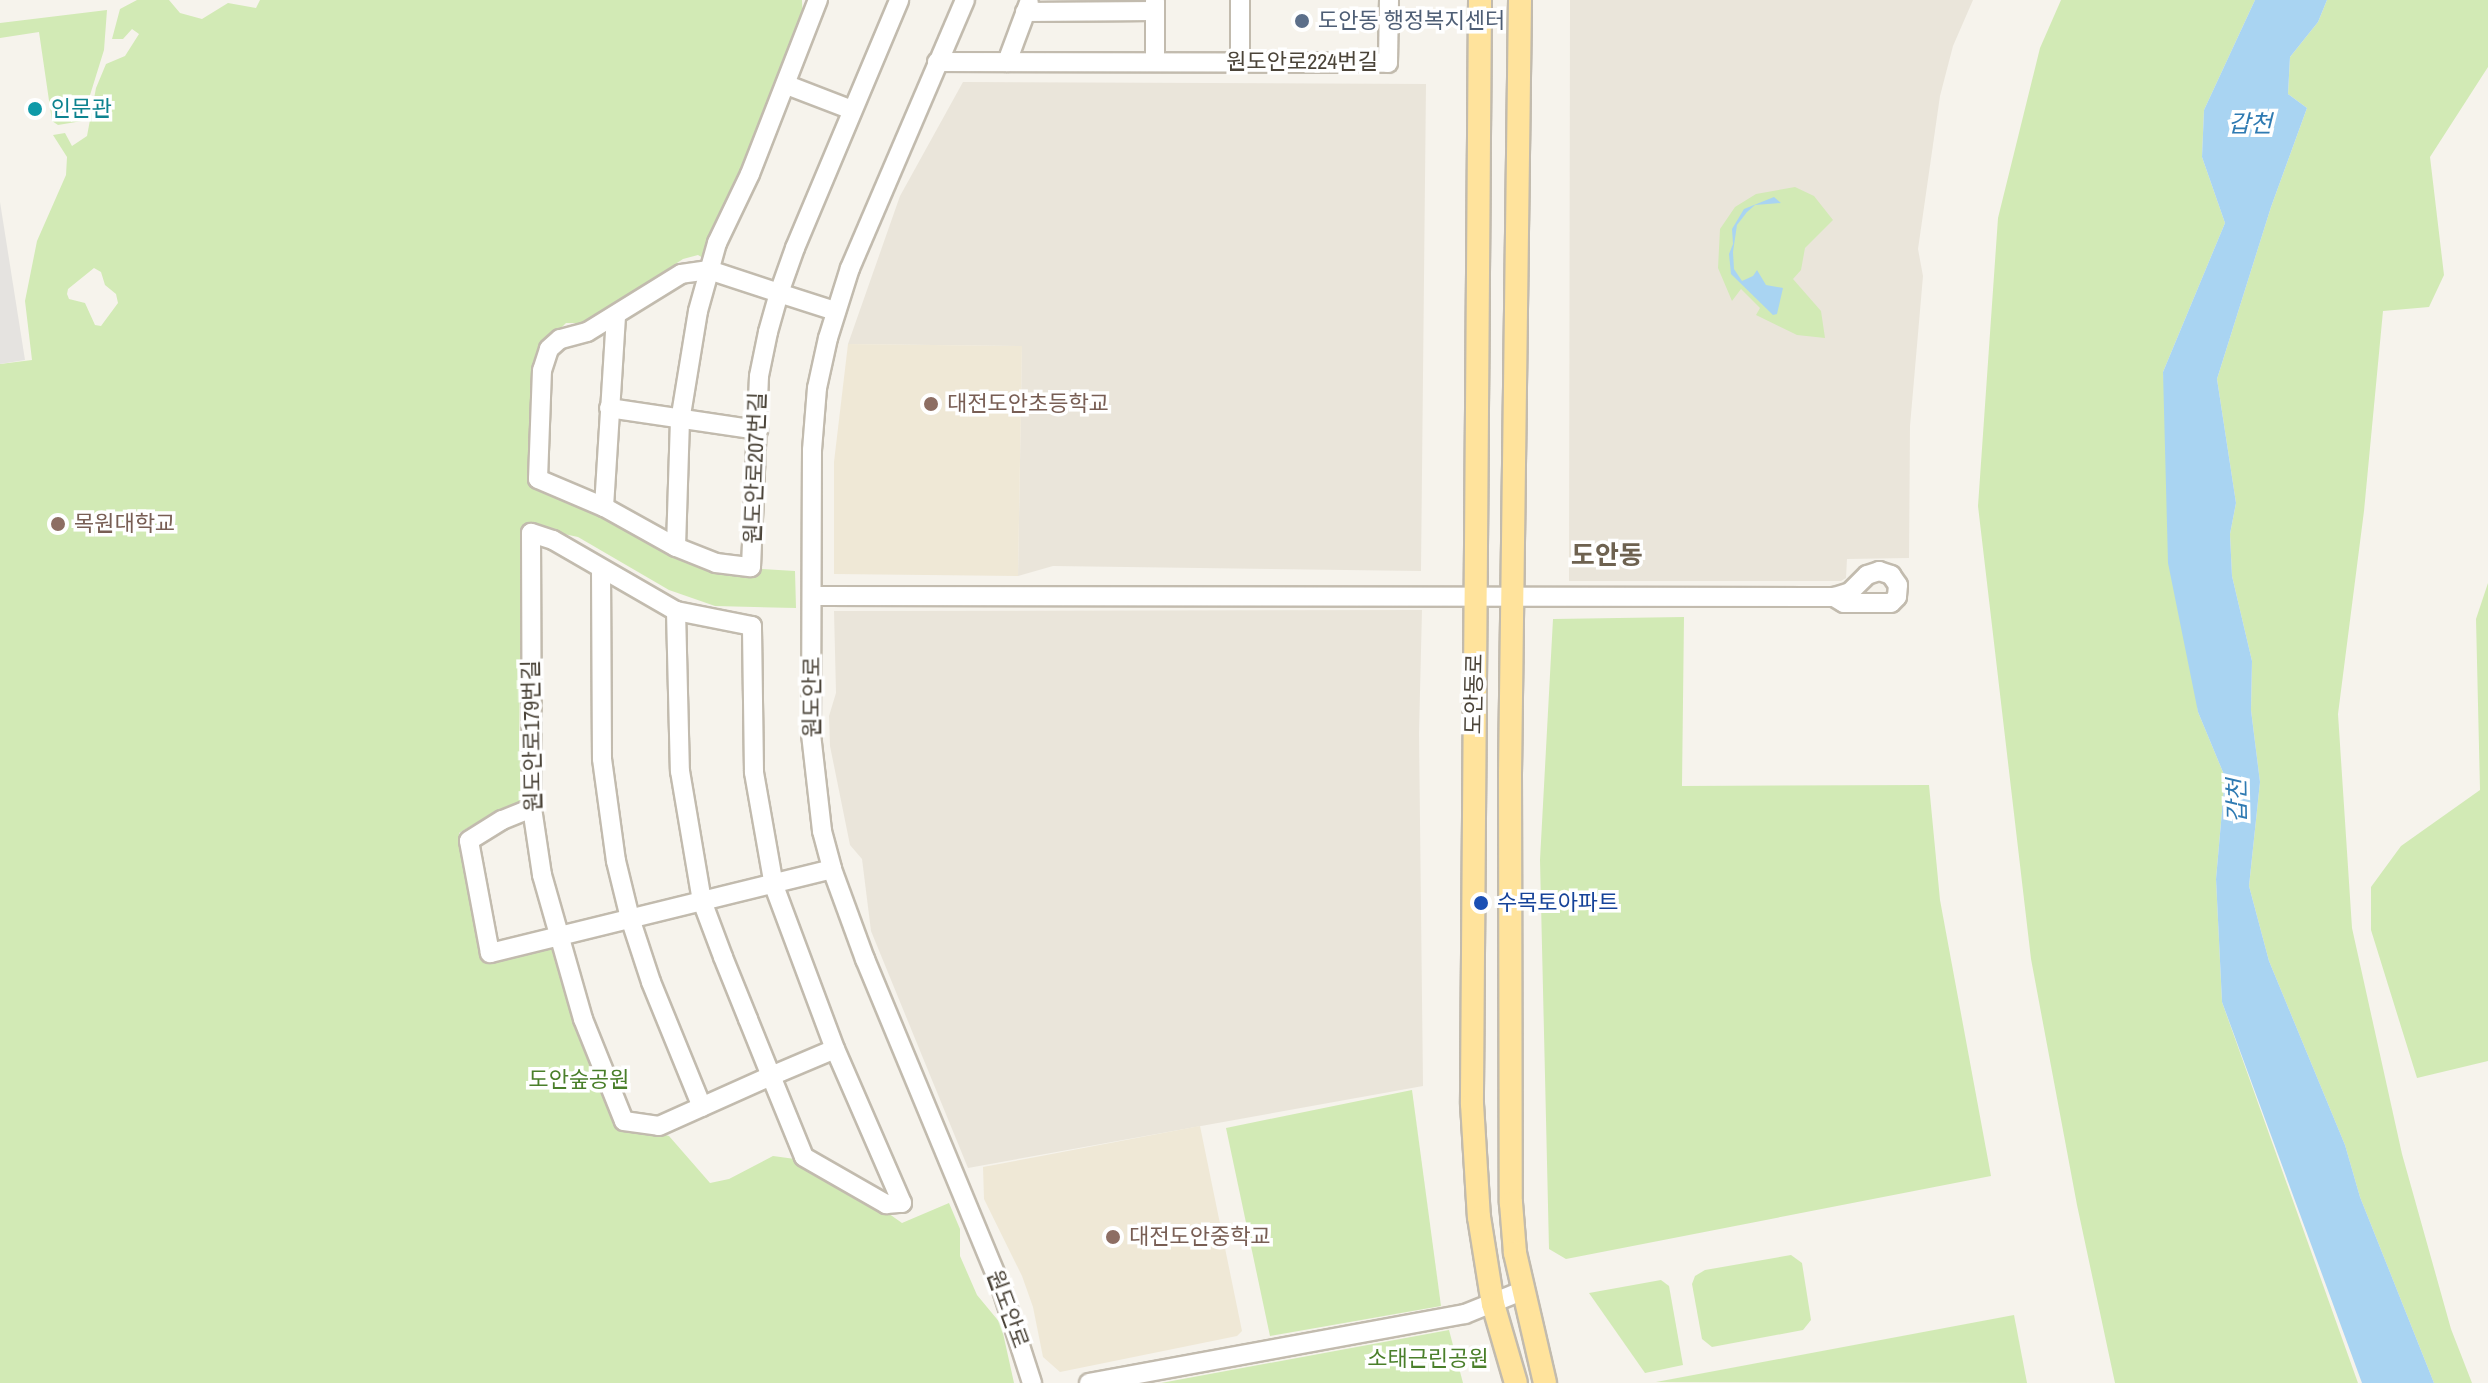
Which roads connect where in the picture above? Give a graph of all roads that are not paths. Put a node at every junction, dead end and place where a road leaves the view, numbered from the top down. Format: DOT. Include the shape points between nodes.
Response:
graph roads {
  1 [pos="818,0"];
  2 [pos="899,0"];
  3 [pos="965,0"];
  4 [pos="1240,0"];
  5 [pos="1389,0"];
  6 [pos="1480,0"];
  7 [pos="1520,0"];
  8 [pos="1027,6"];
  9 [pos="1155,6"];
  10 [pos="937,62"];
  11 [pos="1007,62"];
  12 [pos="1155,62"];
  13 [pos="1240,63"];
  14 [pos="787,85"];
  15 [pos="852,110"];
  16 [pos="709,270"];
  17 [pos="779,293"];
  18 [pos="835,311"];
  19 [pos="616,315"];
  20 [pos="609,408"];
  21 [pos="680,421"];
  22 [pos="758,430"];
  23 [pos="604,507"];
  24 [pos="676,547"];
  25 [pos="601,569"];
  26 [pos="812,596"];
  27 [pos="1834,597"];
  28 [pos="1475,599"];
  29 [pos="1513,599"];
  30 [pos="676,611"];
  31 [pos="532,808"];
  32 [pos="832,869"];
  33 [pos="774,886"];
  34 [pos="702,901"];
  35 [pos="630,918"];
  36 [pos="557,936"];
  37 [pos="835,1049"];
  38 [pos="771,1076"];
  39 [pos="702,1107"];
  40 [pos="1522,1291"];
  41 [pos="1493,1304"];
  42 [pos="1032,1383"];
  43 [pos="1089,1383"];
  44 [pos="1516,1383"];
  45 [pos="1545,1383"];
  1 -- 14 [label="street"];
  2 -- 15 [label="street, 원도안로207번길"];
  3 -- 10 [label="street, 원도안로"];
  4 -- 13 [label="street"];
  5 -- 13 [label="street, 원도안로224번길" via="1388,63"];
  6 -- 28 [label="main road, 도안동로"];
  7 -- 29 [label="main road, 도안동로"];
  8 -- 9 [label="street"];
  8 -- 11 [label="street"];
  9 -- 12 [label="street"];
  10 -- 11 [label="street, 원도안로224번길"];
  10 -- 18 [label="street, 원도안로"];
  11 -- 12 [label="street, 원도안로224번길"];
  12 -- 13 [label="street, 원도안로224번길"];
  14 -- 15 [label="street"];
  14 -- 16 [label="street"];
  15 -- 17 [label="street, 원도안로207번길"];
  16 -- 17 [label="street"];
  16 -- 19 [label="street, 원도안로207번길" via="681,274"];
  16 -- 21 [label="street" via="691,340"];
  17 -- 18 [label="street"];
  17 -- 22 [label="street, 원도안로207번길" via="759,376"];
  18 -- 26 [label="street, 원도안로" via="815,403"];
  19 -- 20 [label="street"];
  19 -- 23 [label="street, 원도안로207번길" via="549,349 541,387 538,479"];
  20 -- 21 [label="street"];
  20 -- 23 [label="street"];
  21 -- 22 [label="street"];
  21 -- 24 [label="street"];
  22 -- 24 [label="street, 원도안로207번길" via="751,567 716,563"];
  23 -- 24 [label="street, 원도안로207번길"];
  25 -- 30 [label="street"];
  25 -- 31 [label="street, 원도안로179번길" via="531,533"];
  25 -- 35 [label="street" via="602,759"];
  26 -- 28 [label="street"];
  26 -- 32 [label="street, 원도안로" via="813,758"];
  27 -- 29 [label="street"];
  28 -- 29 [label="street"];
  28 -- 41 [label="main road, 도안동로" via="1472,1104 1479,1217"];
  29 -- 40 [label="main road, 도안동로" via="1511,1203"];
  30 -- 33 [label="street" via="752,626 754,772"];
  30 -- 34 [label="street" via="680,771"];
  31 -- 36 [label="street, 원도안로179번길"];
  31 -- 36 [label="street" via="469,841 490,953"];
  32 -- 33 [label="street"];
  32 -- 42 [label="street, 원도안로" via="991,1263"];
  33 -- 34 [label="street"];
  33 -- 37 [label="street"];
  34 -- 35 [label="street"];
  34 -- 38 [label="street"];
  35 -- 36 [label="street"];
  35 -- 39 [label="street"];
  36 -- 39 [label="street, 원도안로179번길" via="624,1121 659,1126"];
  37 -- 38 [label="street, 원도안로179번길"];
  37 -- 38 [label="street" via="902,1203 886,1204 804,1157"];
  38 -- 39 [label="street, 원도안로179번길"];
  40 -- 41 [label="street"];
  40 -- 45 [label="main road, 도안동로"];
  41 -- 43 [label="street" via="1465,1314"];
  41 -- 44 [label="main road, 도안동로"];
}
